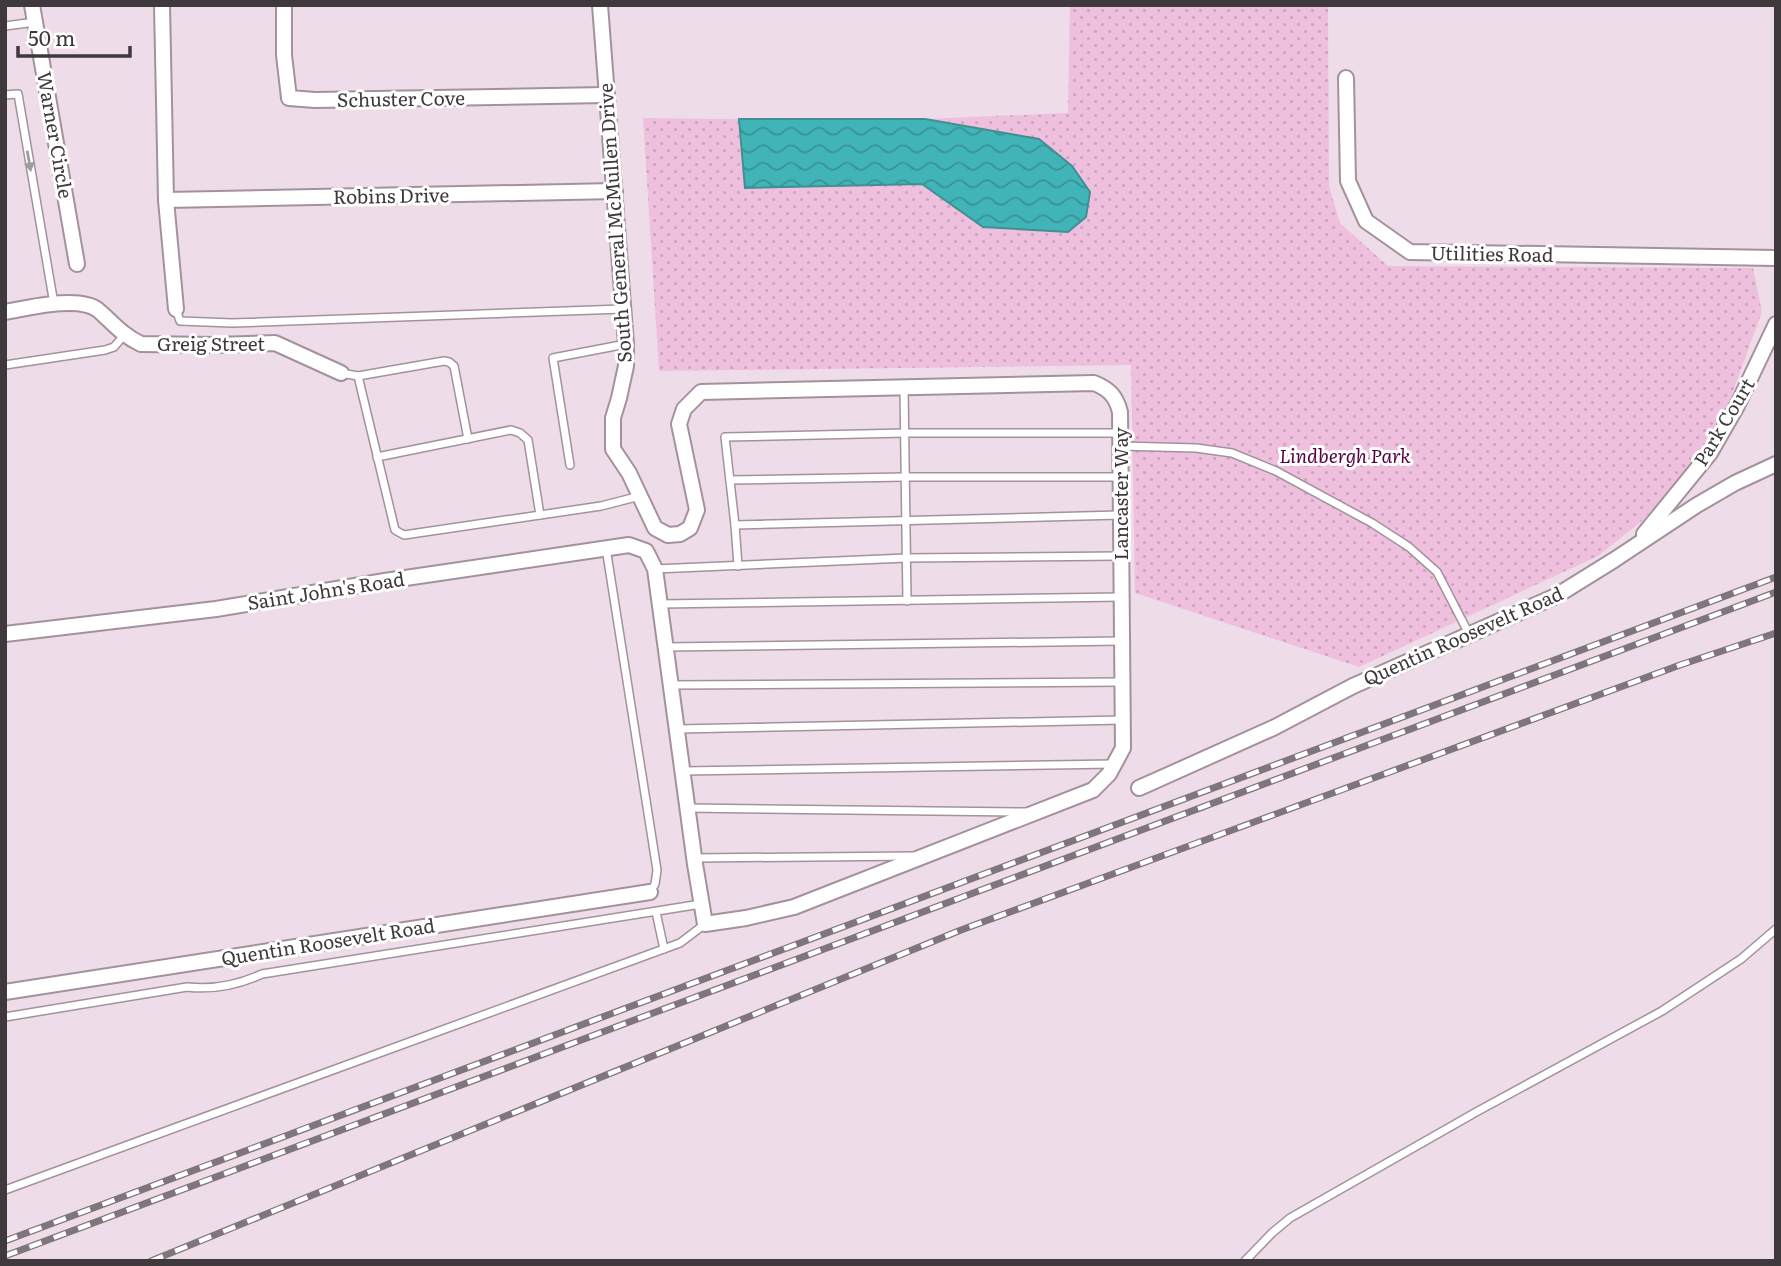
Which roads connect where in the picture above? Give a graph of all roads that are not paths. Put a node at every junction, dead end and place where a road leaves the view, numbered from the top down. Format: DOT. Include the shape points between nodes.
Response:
graph roads {
  1 [pos="32,5"];
  2 [pos="162,5"];
  3 [pos="284,5"];
  4 [pos="600,5"];
  5 [pos="35,22"];
  6 [pos="5,26"];
  7 [pos="1346,78"];
  8 [pos="5,95"];
  9 [pos="607,95"];
  10 [pos="615,191"];
  11 [pos="166,200"];
  12 [pos="1776,258"];
  13 [pos="77,264"];
  14 [pos="54,304"];
  15 [pos="176,309"];
  16 [pos="623,309"];
  17 [pos="5,312"];
  18 [pos="1776,324"];
  19 [pos="125,334"];
  20 [pos="626,344"];
  21 [pos="5,365"];
  22 [pos="341,373"];
  23 [pos="358,376"];
  24 [pos="904,387"];
  25 [pos="905,433"];
  26 [pos="468,439"];
  27 [pos="1120,440"];
  28 [pos="377,457"];
  29 [pos="1776,464"];
  30 [pos="570,465"];
  31 [pos="905,477"];
  32 [pos="1121,477"];
  33 [pos="730,480"];
  34 [pos="640,496"];
  35 [pos="540,515"];
  36 [pos="648,515"];
  37 [pos="1121,515"];
  38 [pos="906,521"];
  39 [pos="735,526"];
  40 [pos="1634,545"];
  41 [pos="606,548"];
  42 [pos="1121,556"];
  43 [pos="906,558"];
  44 [pos="738,566"];
  45 [pos="654,569"];
  46 [pos="1122,597"];
  47 [pos="907,601"];
  48 [pos="659,604"];
  49 [pos="5,634"];
  50 [pos="1469,635"];
  51 [pos="1122,641"];
  52 [pos="665,647"];
  53 [pos="1122,682"];
  54 [pos="670,685"];
  55 [pos="1122,720"];
  56 [pos="676,729"];
  57 [pos="1114,764"];
  58 [pos="682,772"];
  59 [pos="1139,788"];
  60 [pos="687,808"];
  61 [pos="1035,813"];
  62 [pos="924,856"];
  63 [pos="694,858"];
  64 [pos="650,891"];
  65 [pos="702,904"];
  66 [pos="656,912"];
  67 [pos="705,923"];
  68 [pos="1776,929"];
  69 [pos="664,948"];
  70 [pos="5,992"];
  71 [pos="5,1017"];
  72 [pos="5,1190"];
  73 [pos="1245,1261"];
  1 -- 5 [label="street, Warner Circle"];
  2 -- 11 [label="street"];
  3 -- 9 [label="street, Schuster Cove" via="289,98"];
  4 -- 9 [label="street, South General McMullen Drive"];
  5 -- 6 [label="lane"];
  5 -- 13 [label="street, Warner Circle"];
  7 -- 12 [label="street, Utilities Road" via="1348,181 1366,221 1410,252"];
  8 -- 14 [label="lane, one-way" via="18,93"];
  9 -- 10 [label="street, South General McMullen Drive"];
  10 -- 11 [label="street, Robins Drive"];
  10 -- 16 [label="street, South General McMullen Drive"];
  11 -- 15 [label="street"];
  14 -- 17 [label="street, Greig Street"];
  14 -- 19 [label="street, Greig Street" via="90,305"];
  15 -- 16 [label="lane" via="180,321 232,323"];
  16 -- 20 [label="street, South General McMullen Drive"];
  18 -- 40 [label="street, Park Court" via="1710,453"];
  19 -- 21 [label="lane" via="105,350"];
  19 -- 22 [label="street, Greig Street" via="141,344 275,343"];
  20 -- 30 [label="lane" via="553,358"];
  20 -- 34 [label="street, South General McMullen Drive" via="613,418 613,449"];
  22 -- 23 [label="lane"];
  23 -- 26 [label="lane" via="449,362 454,366"];
  23 -- 28 [label="lane"];
  24 -- 25 [label="lane"];
  24 -- 27 [label="street, Lancaster Way" via="1094,383 1116,397"];
  24 -- 36 [label="street, Lancaster Way" via="701,392 684,409 679,424 697,510 690,528 668,535 655,528"];
  25 -- 27 [label="lane"];
  25 -- 31 [label="lane"];
  25 -- 33 [label="lane" via="726,438"];
  26 -- 28 [label="lane"];
  26 -- 35 [label="lane" via="511,430 528,440"];
  27 -- 32 [label="street, Lancaster Way"];
  27 -- 50 [label="lane" via="1232,453 1276,471 1372,523 1437,572"];
  28 -- 35 [label="lane" via="395,530 404,535"];
  29 -- 40 [label="street, Quentin Roosevelt Road" via="1735,483"];
  31 -- 32 [label="lane"];
  31 -- 33 [label="lane"];
  31 -- 38 [label="lane"];
  32 -- 37 [label="street, Lancaster Way"];
  33 -- 39 [label="lane"];
  34 -- 35 [label="lane"];
  34 -- 36 [label="street, South General McMullen Drive"];
  37 -- 38 [label="lane"];
  37 -- 42 [label="street, Lancaster Way"];
  38 -- 39 [label="lane"];
  38 -- 43 [label="lane"];
  39 -- 44 [label="lane"];
  40 -- 50 [label="street, Quentin Roosevelt Road" via="1572,587"];
  41 -- 45 [label="street, Saint John's Road" via="629,545 646,551"];
  41 -- 49 [label="street, Saint John's Road" via="216,609"];
  41 -- 64 [label="lane" via="657,870"];
  42 -- 43 [label="lane"];
  42 -- 46 [label="street, Lancaster Way"];
  43 -- 44 [label="lane"];
  43 -- 47 [label="lane"];
  44 -- 45 [label="lane"];
  45 -- 48 [label="street"];
  46 -- 47 [label="lane"];
  46 -- 51 [label="street, Lancaster Way"];
  47 -- 48 [label="lane"];
  48 -- 52 [label="street"];
  50 -- 59 [label="street, Quentin Roosevelt Road"];
  51 -- 52 [label="lane"];
  51 -- 53 [label="street, Lancaster Way"];
  52 -- 54 [label="street"];
  53 -- 54 [label="lane"];
  53 -- 55 [label="street, Lancaster Way"];
  54 -- 56 [label="street"];
  55 -- 56 [label="lane"];
  55 -- 57 [label="street, Lancaster Way" via="1123,748"];
  56 -- 58 [label="street"];
  57 -- 58 [label="lane"];
  57 -- 61 [label="street, Lancaster Way" via="1093,790"];
  58 -- 60 [label="street"];
  60 -- 61 [label="lane"];
  60 -- 63 [label="street"];
  61 -- 62 [label="street, Lancaster Way"];
  62 -- 63 [label="lane"];
  62 -- 67 [label="street, Lancaster Way" via="794,906"];
  63 -- 65 [label="street"];
  64 -- 70 [label="street, Quentin Roosevelt Road"];
  65 -- 66 [label="lane"];
  65 -- 67 [label="street"];
  66 -- 69 [label="lane"];
  66 -- 71 [label="lane" via="261,974 204,989"];
  67 -- 69 [label="lane" via="680,943"];
  68 -- 73 [label="lane" via="1741,959 1662,1011 1290,1218"];
  69 -- 72 [label="lane"];
}
